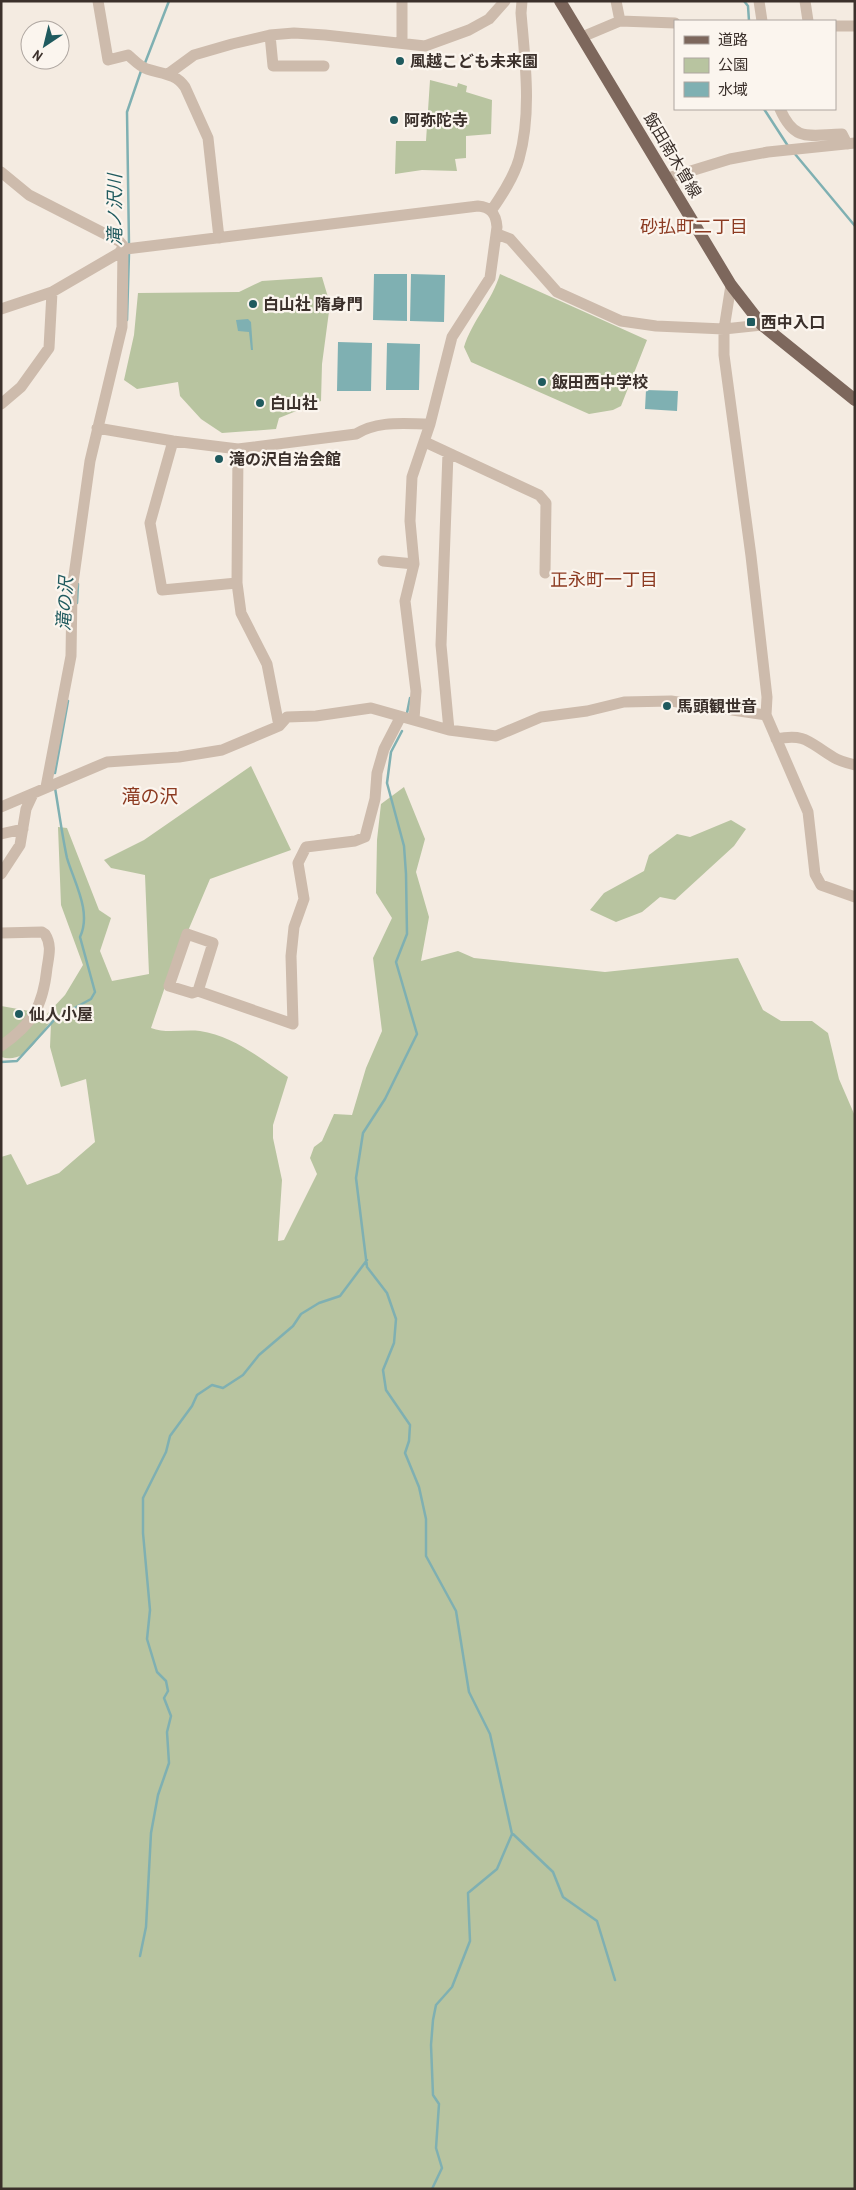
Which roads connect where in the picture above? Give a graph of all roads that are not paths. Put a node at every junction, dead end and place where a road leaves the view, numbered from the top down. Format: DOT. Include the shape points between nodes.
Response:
graph roads {
  1 [pos="98,1"];
  2 [pos="402,1"];
  3 [pos="505,1"];
  4 [pos="522,1"];
  5 [pos="560,1"];
  6 [pos="616,1"];
  7 [pos="759,1"];
  8 [pos="805,1"];
  9 [pos="762,20"];
  10 [pos="808,20"];
  11 [pos="620,21"];
  12 [pos="674,23"];
  13 [pos="836,26"];
  14 [pos="855,26"];
  15 [pos="270,35"];
  16 [pos="582,38"];
  17 [pos="402,42"];
  18 [pos="324,66"];
  19 [pos="168,74"];
  20 [pos="781,110"];
  21 [pos="851,144"];
  22 [pos="1,172"];
  23 [pos="668,178"];
  24 [pos="491,210"];
  25 [pos="497,234"];
  26 [pos="219,238"];
  27 [pos="128,249"];
  28 [pos="731,285"];
  29 [pos="52,292"];
  30 [pos="1,309"];
  31 [pos="762,325"];
  32 [pos="724,329"];
  33 [pos="855,400"];
  34 [pos="1,404"];
  35 [pos="430,424"];
  36 [pos="96,428"];
  37 [pos="173,441"];
  38 [pos="425,442"];
  39 [pos="238,449"];
  40 [pos="448,453"];
  41 [pos="383,561"];
  42 [pos="414,564"];
  43 [pos="544,572"];
  44 [pos="237,583"];
  45 [pos="766,715"];
  46 [pos="400,718"];
  47 [pos="414,719"];
  48 [pos="279,726"];
  49 [pos="449,730"];
  50 [pos="776,738"];
  51 [pos="855,765"];
  52 [pos="46,787"];
  53 [pos="33,794"];
  54 [pos="1,807"];
  55 [pos="23,829"];
  56 [pos="1,834"];
  57 [pos="1,874"];
  58 [pos="855,897"];
  59 [pos="1,933"];
  60 [pos="198,991"];
  61 [pos="1,1046"];
  1 -- 19 [label="street" via="108,60 128,54 143,67"];
  2 -- 17 [label="street"];
  3 -- 17 [label="street" via="494,16 469,30 425,46"];
  4 -- 24 [label="street" via="526,89 524,132 512,177"];
  5 -- 16 [label="main road, 飯田南木曽線"];
  6 -- 11 [label="street"];
  7 -- 9 [label="street"];
  8 -- 10 [label="street"];
  11 -- 12 [label="street"];
  11 -- 16 [label="street"];
  13 -- 14 [label="street"];
  15 -- 17 [label="street" via="294,33"];
  15 -- 18 [label="street" via="273,66"];
  15 -- 19 [label="street" via="194,55"];
  16 -- 23 [label="main road, 飯田南木曽線"];
  19 -- 26 [label="street" via="185,87 208,138"];
  20 -- 21 [label="street" via="792,130 802,135 842,134"];
  21 -- 23 [label="street" via="730,159"];
  22 -- 27 [label="street" via="29,195 119,241"];
  23 -- 28 [label="main road, 飯田南木曽線"];
  24 -- 25 [label="street" via="496,218"];
  24 -- 26 [label="street" via="478,206"];
  25 -- 32 [label="street" via="510,239 557,292 622,322"];
  25 -- 35 [label="street" via="490,278 452,337"];
  26 -- 27 [label="street"];
  27 -- 29 [label="street"];
  27 -- 36 [label="street" via="122,327"];
  28 -- 31 [label="main road, 飯田南木曽線"];
  28 -- 32 [label="street"];
  29 -- 30 [label="street"];
  29 -- 34 [label="street" via="49,348 20,387"];
  31 -- 32 [label="street"];
  31 -- 33 [label="main road, 飯田南木曽線"];
  32 -- 45 [label="street" via="724,355 767,697"];
  35 -- 38 [label="street"];
  35 -- 39 [label="street" via="380,424 347,435"];
  36 -- 37 [label="street"];
  36 -- 52 [label="street" via="72,590 71,656"];
  37 -- 39 [label="street"];
  37 -- 44 [label="street" via="150,523 162,590"];
  38 -- 40 [label="street"];
  38 -- 42 [label="street" via="412,477 410,521"];
  39 -- 44 [label="street"];
  40 -- 43 [label="street" via="539,495 546,503"];
  40 -- 49 [label="street" via="441,645"];
  41 -- 42 [label="street"];
  42 -- 47 [label="street" via="405,601 416,691"];
  44 -- 48 [label="street" via="245,624 267,664"];
  45 -- 49 [label="street" via="671,701 624,702 542,717 502,735"];
  45 -- 50 [label="street"];
  46 -- 47 [label="street"];
  46 -- 48 [label="street" via="371,708 286,717"];
  46 -- 60 [label="street" via="376,773 374,800 365,837 306,847 298,863 304,899 294,927 291,956 293,1024"];
  47 -- 49 [label="street"];
  48 -- 52 [label="street" via="222,750 107,762"];
  50 -- 51 [label="street" via="798,736 811,741 833,758"];
  50 -- 58 [label="street" via="808,812 815,874 822,885"];
  52 -- 53 [label="street"];
  53 -- 54 [label="street"];
  53 -- 55 [label="street" via="26,809"];
  55 -- 56 [label="street"];
  55 -- 57 [label="street" via="20,845"];
  59 -- 61 [label="street" via="42,932 50,945 45,992 39,1008 25,1027"];
  60 -- 60 [label="street" via="192,993 169,986 187,934 213,943"];
}
